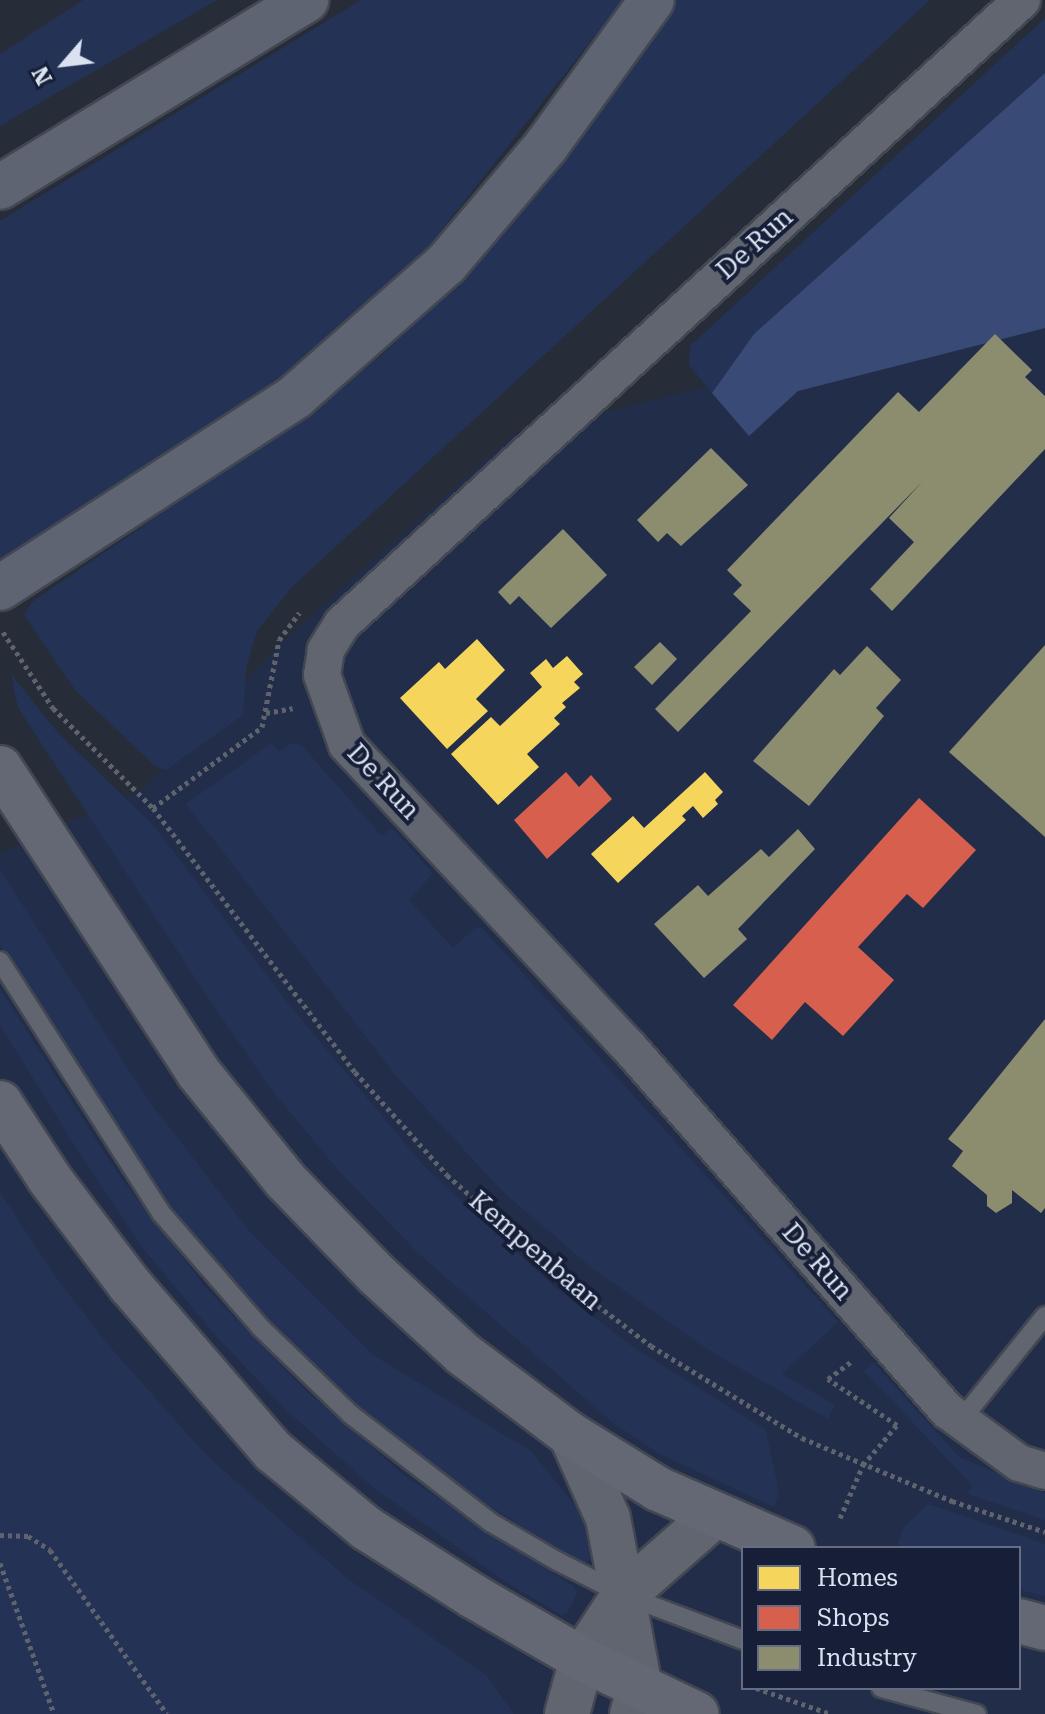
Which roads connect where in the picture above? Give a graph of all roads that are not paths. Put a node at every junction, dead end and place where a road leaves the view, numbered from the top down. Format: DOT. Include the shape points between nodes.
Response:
graph roads {
  1 [pos="306,0"];
  2 [pos="652,0"];
  3 [pos="1022,0"];
  4 [pos="0,187"];
  5 [pos="2,596"];
  6 [pos="0,768"];
  7 [pos="0,961"];
  8 [pos="0,1103"];
  9 [pos="1045,1316"];
  10 [pos="961,1420"];
  11 [pos="571,1435"];
  12 [pos="1045,1471"];
  13 [pos="714,1516"];
  14 [pos="778,1543"];
  15 [pos="624,1595"];
  16 [pos="1021,1622"];
  17 [pos="1045,1628"];
  18 [pos="737,1638"];
  19 [pos="582,1659"];
  20 [pos="888,1690"];
  21 [pos="636,1701"];
  22 [pos="567,1714"];
  23 [pos="697,1714"];
  24 [pos="977,1714"];
  1 -- 4 [label="highway"];
  2 -- 5 [label="highway" via="546,146 446,264 295,397"];
  3 -- 10 [label="street, De Run" via="342,624 326,650 322,675 347,745 517,924"];
  6 -- 11 [label="main road" via="198,1072 285,1180 463,1354"];
  7 -- 15 [label="lane" via="161,1213 260,1327 408,1463 490,1522"];
  8 -- 19 [label="main road" via="130,1285 273,1451 366,1528"];
  9 -- 10 [label="lane"];
  10 -- 12 [label="street, De Run" via="1019,1463"];
  11 -- 13 [label="main road" via="658,1489"];
  11 -- 15 [label="street" via="608,1518"];
  13 -- 14 [label="main road"];
  13 -- 15 [label="street"];
  15 -- 18 [label="lane"];
  15 -- 19 [label="street"];
  15 -- 21 [label="street"];
  16 -- 17 [label="main road"];
  19 -- 21 [label="main road"];
  19 -- 22 [label="street"];
  20 -- 24 [label="lane"];
  21 -- 23 [label="main road"];
}
